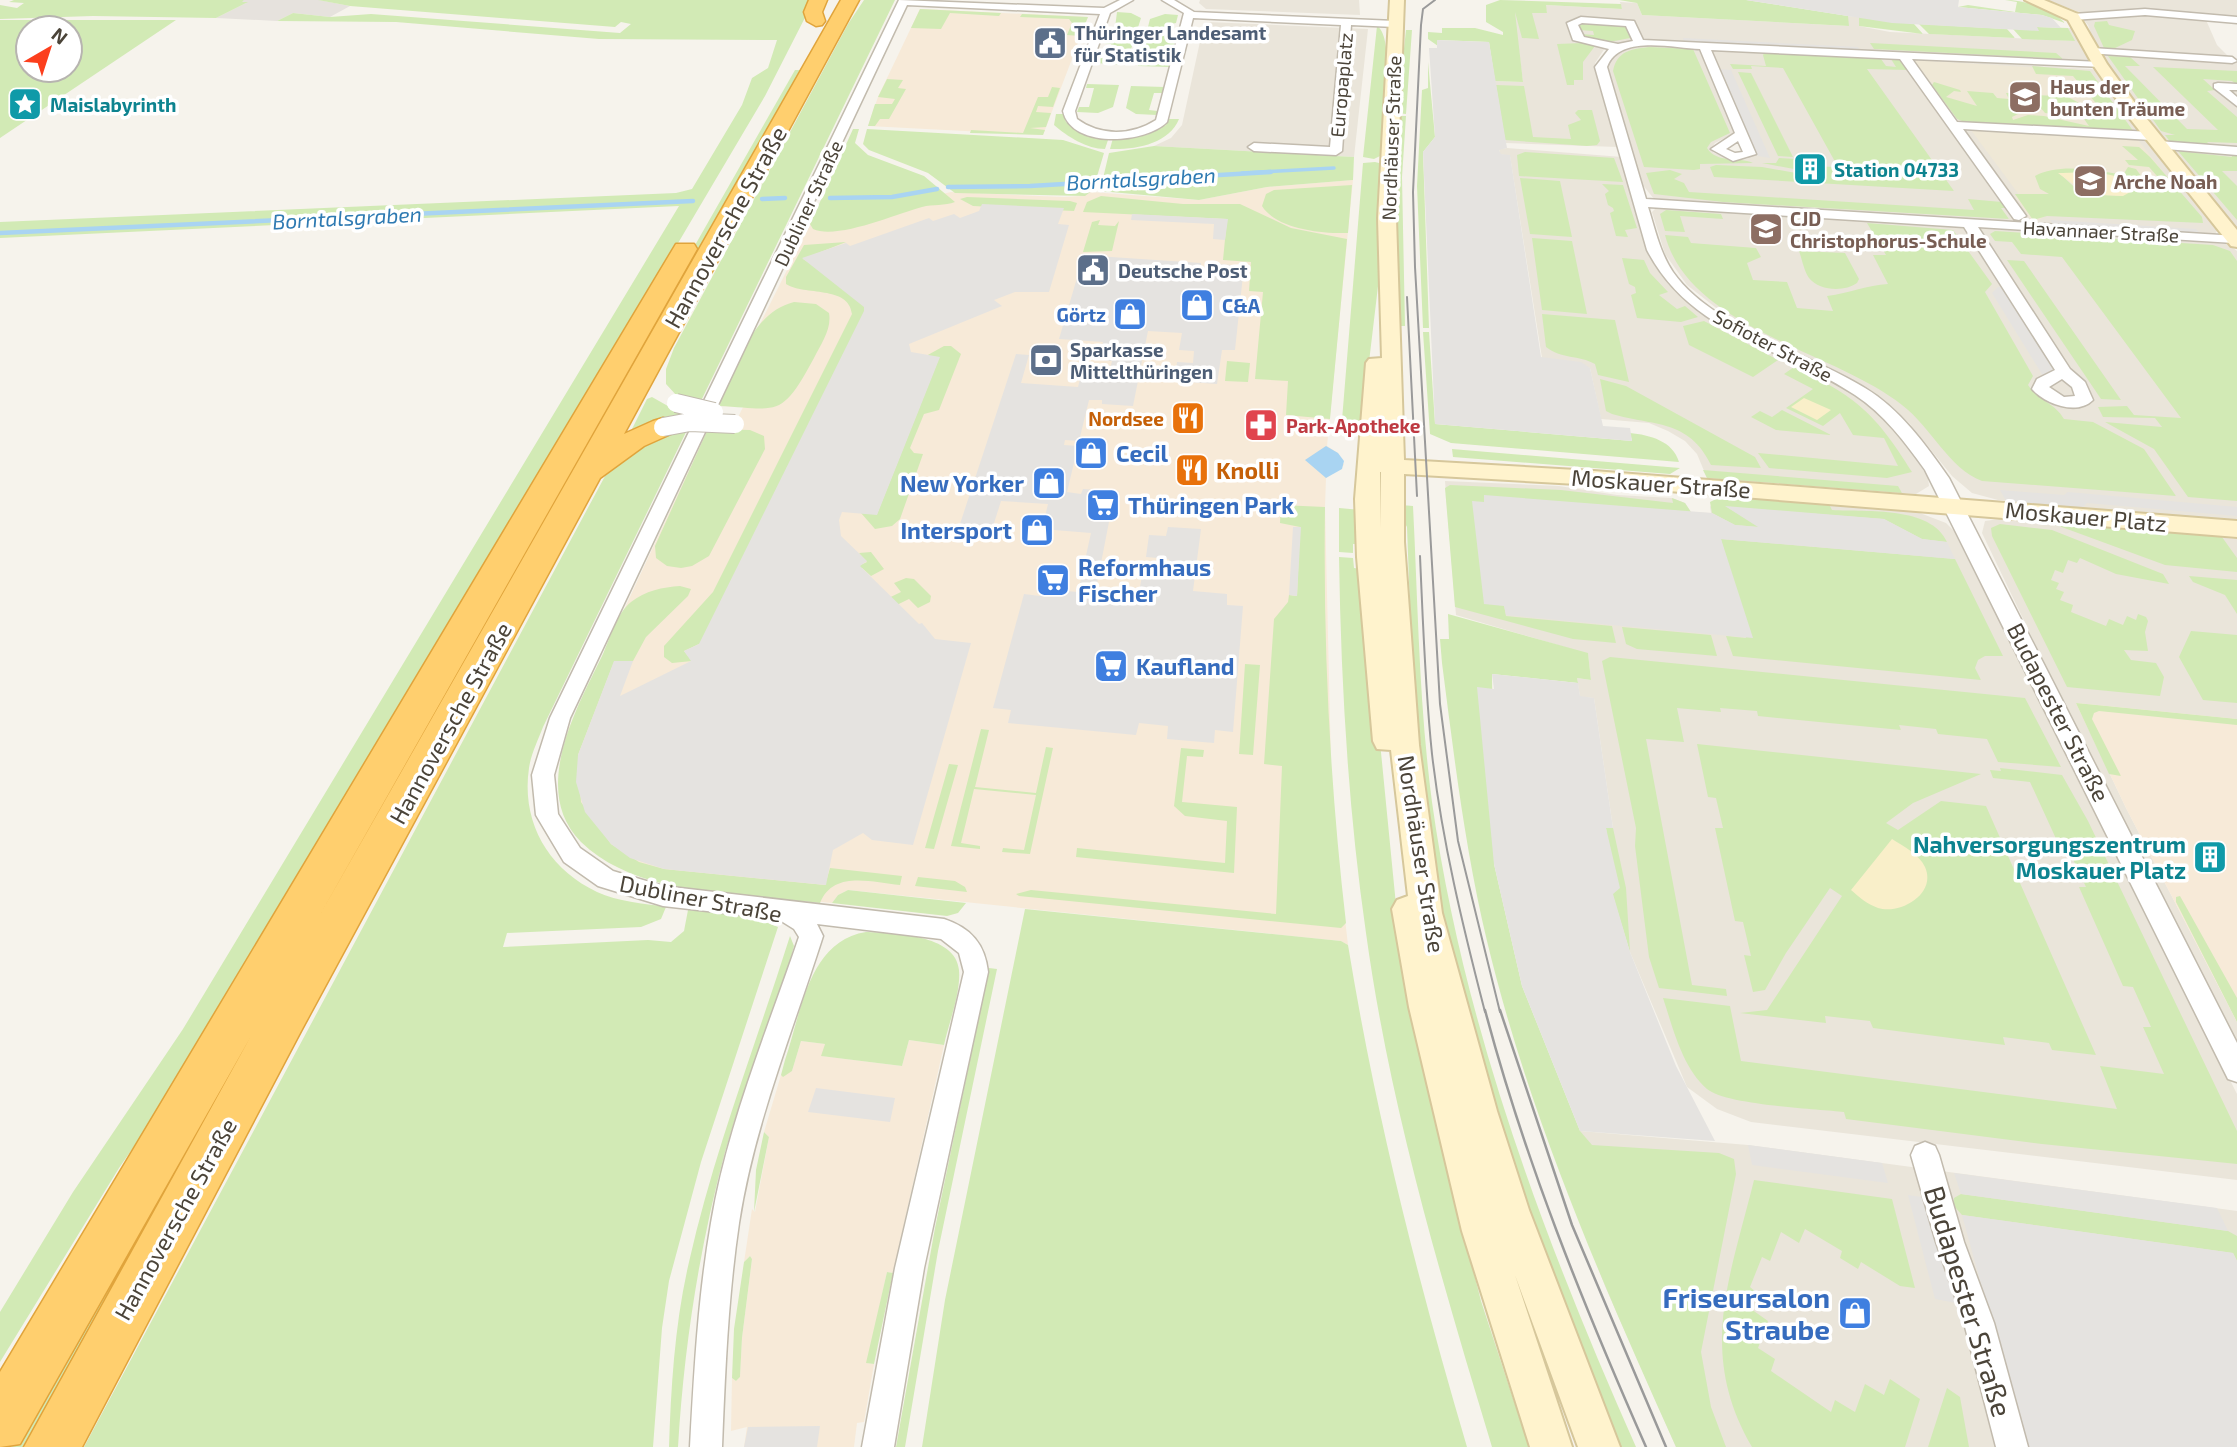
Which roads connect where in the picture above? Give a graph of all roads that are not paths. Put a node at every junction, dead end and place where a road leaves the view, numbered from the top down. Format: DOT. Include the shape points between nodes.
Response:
graph roads {
  1 [pos="818,0"];
  2 [pos="829,0"];
  3 [pos="850,0"];
  4 [pos="859,0"];
  5 [pos="1129,0"];
  6 [pos="1167,0"];
  7 [pos="1397,0"];
  8 [pos="2032,0"];
  9 [pos="903,1"];
  10 [pos="1106,11"];
  11 [pos="1188,15"];
  12 [pos="2073,18"];
  13 [pos="2237,20"];
  14 [pos="1346,22"];
  15 [pos="1395,24"];
  16 [pos="814,34"];
  17 [pos="1639,43"];
  18 [pos="1704,46"];
  19 [pos="1617,47"];
  20 [pos="2092,51"];
  21 [pos="1904,56"];
  22 [pos="2232,60"];
  23 [pos="2100,65"];
  24 [pos="2235,87"];
  25 [pos="2237,103"];
  26 [pos="1952,125"];
  27 [pos="1741,134"];
  28 [pos="2155,141"];
  29 [pos="1254,146"];
  30 [pos="2237,151"];
  31 [pos="1642,203"];
  32 [pos="2019,216"];
  33 [pos="1968,223"];
  34 [pos="2236,240"];
  35 [pos="657,350"];
  36 [pos="2064,372"];
  37 [pos="710,405"];
  38 [pos="669,415"];
  39 [pos="698,430"];
  40 [pos="1381,465"];
  41 [pos="578,489"];
  42 [pos="1952,505"];
  43 [pos="2228,528"];
  44 [pos="783,910"];
  45 [pos="2237,1070"];
  46 [pos="1925,1156"];
  47 [pos="0,1424"];
  48 [pos="52,1447"];
  49 [pos="706,1447"];
  50 [pos="878,1447"];
  51 [pos="1550,1447"];
  52 [pos="1599,1447"];
  53 [pos="2012,1447"];
  1 -- 16 [label="highway" via="813,12"];
  2 -- 16 [label="highway, Hannoversche Straße"];
  3 -- 16 [label="highway, Hannoversche Straße"];
  4 -- 16 [label="highway"];
  5 -- 10 [label="street"];
  6 -- 11 [label="street" via="1185,7"];
  7 -- 15 [label="main road, Nordhäuser Straße"];
  8 -- 12 [label="main road"];
  9 -- 10 [label="street"];
  9 -- 37 [label="street, Dubliner Straße"];
  10 -- 11 [label="street" via="1069,113 1080,127 1112,135 1139,133 1161,122"];
  11 -- 14 [label="street, Europaplatz"];
  12 -- 13 [label="street" via="2145,12"];
  12 -- 20 [label="main road"];
  14 -- 15 [label="street, Europaplatz"];
  14 -- 29 [label="street, Europaplatz" via="1336,151"];
  15 -- 40 [label="main road, Nordhäuser Straße"];
  16 -- 35 [label="highway, Hannoversche Straße"];
  16 -- 47 [label="highway, Hannoversche Straße"];
  17 -- 18 [label="street"];
  17 -- 19 [label="street"];
  17 -- 19 [label="street" via="1630,23 1572,23 1581,40"];
  18 -- 21 [label="street"];
  18 -- 27 [label="street"];
  19 -- 31 [label="street, Sofioter Straße" via="1606,55 1601,67"];
  20 -- 22 [label="street"];
  20 -- 23 [label="main road"];
  21 -- 23 [label="street"];
  21 -- 26 [label="street, Havannaer Straße"];
  23 -- 28 [label="main road"];
  24 -- 25 [label="street" via="2218,86"];
  26 -- 28 [label="street"];
  26 -- 32 [label="street, Havannaer Straße"];
  28 -- 30 [label="street"];
  28 -- 34 [label="main road"];
  31 -- 33 [label="street, Havannaer Straße"];
  31 -- 42 [label="street, Sofioter Straße" via="1657,260 1685,293 1738,329 1877,404 1927,460"];
  33 -- 34 [label="street, Havannaer Straße"];
  33 -- 36 [label="street"];
  35 -- 38 [label="highway" via="657,387"];
  35 -- 41 [label="highway, Hannoversche Straße"];
  38 -- 38 [label="street, bridge" via="697,422 738,419 696,410"];
  38 -- 41 [label="highway" via="619,450"];
  39 -- 44 [label="street, Dubliner Straße" via="560,719 543,775 547,815 572,855 618,885 663,896"];
  40 -- 42 [label="main road, Moskauer Straße"];
  40 -- 51 [label="main road, Nordhäuser Straße" via="1370,573 1408,914 1481,1231"];
  40 -- 52 [label="main road, Nordhäuser Straße" via="1392,542 1405,746 1426,913 1510,1210"];
  41 -- 48 [label="highway, Hannoversche Straße"];
  42 -- 43 [label="main road, Moskauer Platz"];
  42 -- 45 [label="street, Budapester Straße"];
  44 -- 49 [label="street, Dubliner Straße" via="807,926 812,941 740,1154 725,1223"];
  44 -- 50 [label="street" via="944,929 974,954 976,972 922,1199"];
  46 -- 53 [label="street, Budapester Straße" via="1979,1323"];
}
